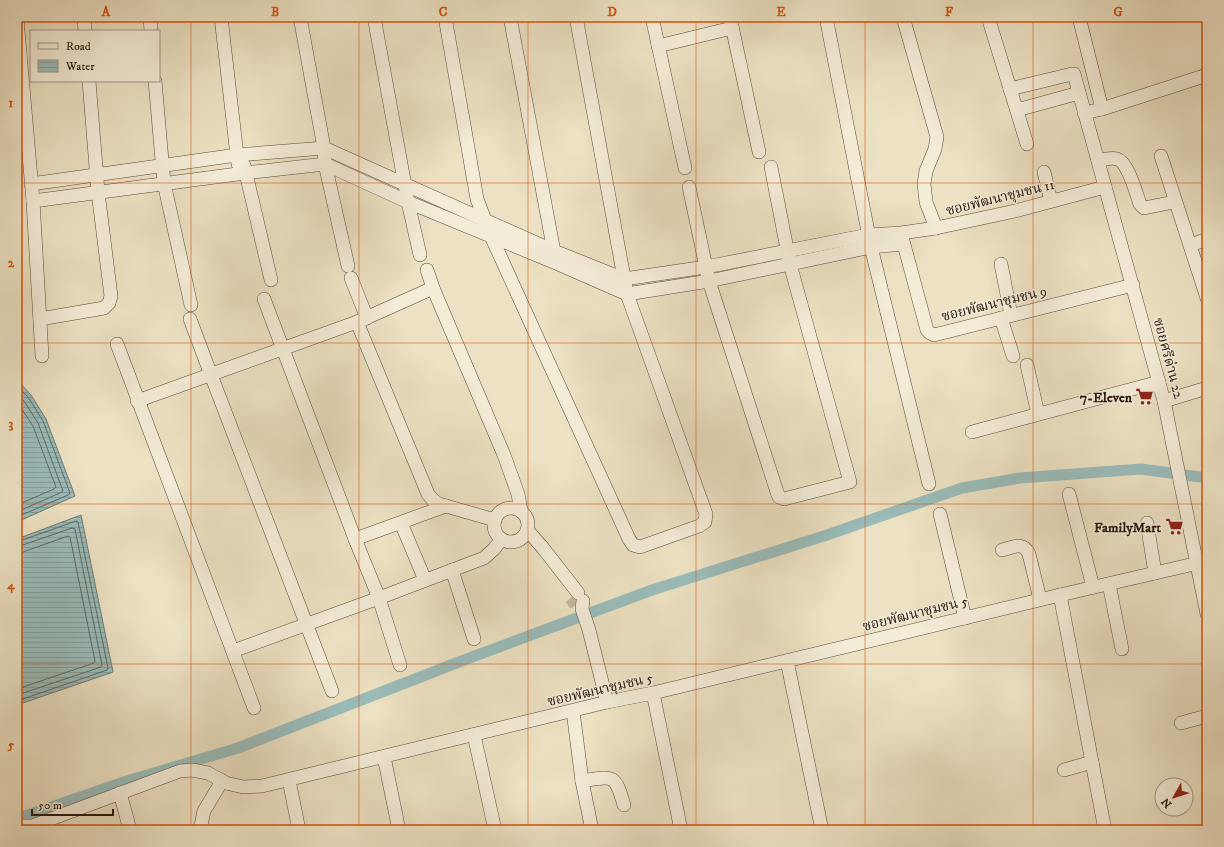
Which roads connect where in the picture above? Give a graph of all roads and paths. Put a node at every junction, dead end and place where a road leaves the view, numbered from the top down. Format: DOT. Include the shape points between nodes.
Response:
graph roads {
  1 [pos="84,17"];
  2 [pos="150,17"];
  3 [pos="222,17"];
  4 [pos="300,17"];
  5 [pos="374,17"];
  6 [pos="445,17"];
  7 [pos="510,17"];
  8 [pos="576,17"];
  9 [pos="652,17"];
  10 [pos="826,17"];
  11 [pos="903,17"];
  12 [pos="988,17"];
  13 [pos="1078,17"];
  14 [pos="17,19"];
  15 [pos="731,22"];
  16 [pos="85,30"];
  17 [pos="151,30"];
  18 [pos="658,46"];
  19 [pos="1207,75"];
  20 [pos="89,82"];
  21 [pos="155,82"];
  22 [pos="1010,89"];
  23 [pos="1079,93"];
  24 [pos="1102,109"];
  25 [pos="1017,110"];
  26 [pos="1084,113"];
  27 [pos="1028,144"];
  28 [pos="324,148"];
  29 [pos="759,152"];
  30 [pos="240,155"];
  31 [pos="1162,156"];
  32 [pos="1098,160"];
  33 [pos="325,164"];
  34 [pos="161,165"];
  35 [pos="771,167"];
  36 [pos="685,168"];
  37 [pos="1044,172"];
  38 [pos="242,173"];
  39 [pos="97,175"];
  40 [pos="164,183"];
  41 [pos="31,184"];
  42 [pos="404,184"];
  43 [pos="689,187"];
  44 [pos="1106,187"];
  45 [pos="98,192"];
  46 [pos="33,201"];
  47 [pos="1051,201"];
  48 [pos="408,202"];
  49 [pos="1169,203"];
  50 [pos="485,220"];
  51 [pos="936,228"];
  52 [pos="491,236"];
  53 [pos="902,239"];
  54 [pos="1207,239"];
  55 [pos="870,241"];
  56 [pos="1191,245"];
  57 [pos="787,250"];
  58 [pos="420,255"];
  59 [pos="555,257"];
  60 [pos="790,264"];
  61 [pos="1000,264"];
  62 [pos="706,267"];
  63 [pos="427,270"];
  64 [pos="271,280"];
  65 [pos="624,280"];
  66 [pos="710,281"];
  67 [pos="1133,284"];
  68 [pos="434,288"];
  69 [pos="627,294"];
  70 [pos="1207,298"];
  71 [pos="264,299"];
  72 [pos="191,305"];
  73 [pos="1006,316"];
  74 [pos="40,318"];
  75 [pos="190,319"];
  76 [pos="362,320"];
  77 [pos="117,344"];
  78 [pos="283,349"];
  79 [pos="42,356"];
  80 [pos="1013,356"];
  81 [pos="1028,365"];
  82 [pos="210,376"];
  83 [pos="1159,382"];
  84 [pos="1207,388"];
  85 [pos="137,401"];
  86 [pos="1164,401"];
  87 [pos="1038,414"];
  88 [pos="972,432"];
  89 [pos="929,484"];
  90 [pos="1070,494"];
  91 [pos="446,506"];
  92 [pos="521,511"];
  93 [pos="940,514"];
  94 [pos="495,520"];
  95 [pos="401,523"];
  96 [pos="1147,524"];
  97 [pos="526,533"];
  98 [pos="355,539"];
  99 [pos="501,540"];
  100 [pos="1002,550"];
  101 [pos="1202,563"];
  102 [pos="452,570"];
  103 [pos="1155,573"];
  104 [pos="425,580"];
  105 [pos="1109,584"];
  106 [pos="1093,587"];
  107 [pos="1060,595"];
  108 [pos="379,598"];
  109 [pos="1040,599"];
  110 [pos="1206,608"];
  111 [pos="966,618"];
  112 [pos="307,625"];
  113 [pos="474,639"];
  114 [pos="1122,649"];
  115 [pos="233,651"];
  116 [pos="787,661"];
  117 [pos="400,665"];
  118 [pos="332,691"];
  119 [pos="653,693"];
  120 [pos="607,702"];
  121 [pos="254,708"];
  122 [pos="573,711"];
  123 [pos="1207,716"];
  124 [pos="1180,723"];
  125 [pos="474,735"];
  126 [pos="384,756"];
  127 [pos="1092,762"];
  128 [pos="1064,770"];
  129 [pos="222,780"];
  130 [pos="289,780"];
  131 [pos="582,781"];
  132 [pos="120,793"];
  133 [pos="624,805"];
  134 [pos="17,823"];
  135 [pos="130,830"];
  136 [pos="200,830"];
  137 [pos="299,830"];
  138 [pos="399,830"];
  139 [pos="494,830"];
  140 [pos="592,830"];
  141 [pos="681,830"];
  142 [pos="822,830"];
  143 [pos="1105,830"];
  1 -- 16 [label="street"];
  2 -- 17 [label="street"];
  3 -- 30 [label="street"];
  4 -- 28 [label="street"];
  5 -- 42 [label="street"];
  6 -- 50 [label="street" via="477,199"];
  7 -- 59 [label="street"];
  8 -- 65 [label="street"];
  9 -- 18 [label="street"];
  10 -- 55 [label="street"];
  11 -- 51 [label="street" via="937,137 924,184 926,202"];
  12 -- 22 [label="street"];
  13 -- 24 [label="street"];
  14 -- 41 [label="street"];
  15 -- 18 [label="street"];
  15 -- 29 [label="street"];
  18 -- 36 [label="street"];
  19 -- 24 [label="street"];
  20 -- 39 [label="street"];
  21 -- 34 [label="street"];
  22 -- 23 [label="street, ซอยศรีด่าน 22" via="1074,74"];
  22 -- 25 [label="street"];
  23 -- 25 [label="street"];
  23 -- 26 [label="street, ซอยศรีด่าน 22"];
  24 -- 26 [label="street"];
  25 -- 27 [label="street"];
  26 -- 32 [label="street, ซอยศรีด่าน 22"];
  28 -- 30 [label="street"];
  28 -- 33 [label="street"];
  28 -- 42 [label="street"];
  30 -- 34 [label="street"];
  30 -- 38 [label="street"];
  31 -- 56 [label="street"];
  32 -- 44 [label="street, ซอยศรีด่าน 22"];
  32 -- 49 [label="street" via="1116,158 1122,162 1144,208"];
  33 -- 38 [label="street"];
  33 -- 48 [label="street"];
  33 -- 76 [label="street"];
  34 -- 39 [label="street"];
  34 -- 40 [label="street"];
  35 -- 57 [label="street"];
  37 -- 47 [label="street"];
  38 -- 40 [label="street"];
  38 -- 64 [label="street"];
  39 -- 41 [label="street"];
  39 -- 45 [label="street"];
  40 -- 45 [label="street"];
  40 -- 72 [label="street"];
  41 -- 46 [label="street"];
  42 -- 48 [label="street"];
  42 -- 50 [label="street"];
  43 -- 62 [label="street"];
  44 -- 47 [label="street, ซอยพัฒนาชุมชน 11"];
  44 -- 67 [label="street, ซอยศรีด่าน 22"];
  45 -- 46 [label="street"];
  45 -- 74 [label="street" via="111,296 109,302 104,308"];
  46 -- 74 [label="street"];
  47 -- 51 [label="street, ซอยพัฒนาชุมชน 11"];
  48 -- 52 [label="street"];
  48 -- 58 [label="street"];
  50 -- 52 [label="street"];
  50 -- 59 [label="street"];
  51 -- 53 [label="street, ซอยพัฒนาชุมชน 11"];
  52 -- 59 [label="street"];
  52 -- 69 [label="street" via="629,539 640,547 699,526 705,522 706,514"];
  53 -- 55 [label="street, ซอยพัฒนาชุมชน 11"];
  53 -- 73 [label="street, ซอยพัฒนาชุมชน 9" via="927,330 930,333 934,335"];
  54 -- 56 [label="street"];
  55 -- 57 [label="street"];
  55 -- 60 [label="street"];
  55 -- 89 [label="street"];
  56 -- 70 [label="street"];
  57 -- 60 [label="street"];
  57 -- 62 [label="street"];
  59 -- 65 [label="street"];
  59 -- 69 [label="street"];
  60 -- 66 [label="street"];
  60 -- 66 [label="street" via="850,482 784,499 776,492"];
  61 -- 73 [label="street"];
  62 -- 65 [label="street"];
  62 -- 66 [label="street"];
  63 -- 68 [label="street"];
  65 -- 69 [label="street"];
  66 -- 69 [label="street"];
  67 -- 73 [label="street, ซอยพัฒนาชุมชน 9"];
  67 -- 83 [label="street, ซอยศรีด่าน 22"];
  68 -- 76 [label="street"];
  68 -- 92 [label="street" via="504,455 518,494"];
  71 -- 78 [label="street"];
  73 -- 80 [label="street"];
  74 -- 79 [label="street"];
  75 -- 82 [label="street"];
  76 -- 78 [label="street"];
  76 -- 91 [label="street" via="404,438 428,494 433,500"];
  77 -- 85 [label="street"];
  78 -- 82 [label="street"];
  78 -- 98 [label="street"];
  81 -- 87 [label="street"];
  82 -- 85 [label="street"];
  82 -- 112 [label="street"];
  83 -- 86 [label="street, ซอยศรีด่าน 22"];
  83 -- 87 [label="street"];
  84 -- 86 [label="street"];
  85 -- 115 [label="street"];
  86 -- 101 [label="street, ซอยศรีด่าน 22" via="1182,490"];
  87 -- 88 [label="street"];
  90 -- 106 [label="street"];
  91 -- 94 [label="street"];
  91 -- 95 [label="street"];
  92 -- 94 [label="street" via="506,509 497,515"];
  92 -- 97 [label="street" via="528,520"];
  93 -- 111 [label="street"];
  94 -- 99 [label="street" via="495,531"];
  95 -- 98 [label="street"];
  95 -- 104 [label="street"];
  96 -- 103 [label="street"];
  97 -- 99 [label="street" via="517,542"];
  97 -- 120 [label="street" via="543,548 579,603 589,630"];
  98 -- 108 [label="street"];
  99 -- 102 [label="street" via="484,558"];
  100 -- 109 [label="street" via="1018,546 1027,550"];
  101 -- 103 [label="street, ซอยพัฒนาชุมชน 5"];
  101 -- 110 [label="street, ซอยศรีด่าน 22"];
  102 -- 104 [label="street"];
  102 -- 113 [label="street"];
  103 -- 105 [label="street, ซอยพัฒนาชุมชน 5"];
  104 -- 108 [label="street"];
  105 -- 106 [label="street, ซอยพัฒนาชุมชน 5"];
  105 -- 114 [label="street"];
  106 -- 107 [label="street, ซอยพัฒนาชุมชน 5"];
  107 -- 109 [label="street, ซอยพัฒนาชุมชน 5"];
  107 -- 127 [label="street"];
  108 -- 112 [label="street"];
  108 -- 117 [label="street"];
  109 -- 111 [label="street, ซอยพัฒนาชุมชน 5"];
  111 -- 116 [label="street, ซอยพัฒนาชุมชน 5"];
  112 -- 115 [label="street"];
  112 -- 118 [label="street"];
  115 -- 121 [label="street"];
  116 -- 119 [label="street, ซอยพัฒนาชุมชน 5"];
  116 -- 142 [label="street"];
  119 -- 120 [label="street, ซอยพัฒนาชุมชน 5"];
  119 -- 141 [label="street"];
  120 -- 122 [label="street, ซอยพัฒนาชุมชน 5"];
  122 -- 125 [label="street, ซอยพัฒนาชุมชน 5"];
  122 -- 131 [label="street"];
  123 -- 124 [label="street"];
  125 -- 126 [label="street, ซอยพัฒนาชุมชน 5"];
  125 -- 139 [label="street"];
  126 -- 130 [label="street, ซอยพัฒนาชุมชน 5"];
  126 -- 138 [label="street"];
  127 -- 128 [label="street"];
  127 -- 143 [label="street"];
  129 -- 130 [label="street, ซอยพัฒนาชุมชน 5" via="243,787"];
  129 -- 132 [label="street, ซอยพัฒนาชุมชน 5" via="208,773 180,771"];
  129 -- 136 [label="street" via="204,811"];
  130 -- 137 [label="street"];
  131 -- 133 [label="street" via="610,778 614,780"];
  131 -- 140 [label="street"];
  132 -- 134 [label="street, ซอยพัฒนาชุมชน 5" via="32,826"];
  132 -- 135 [label="street"];
}
